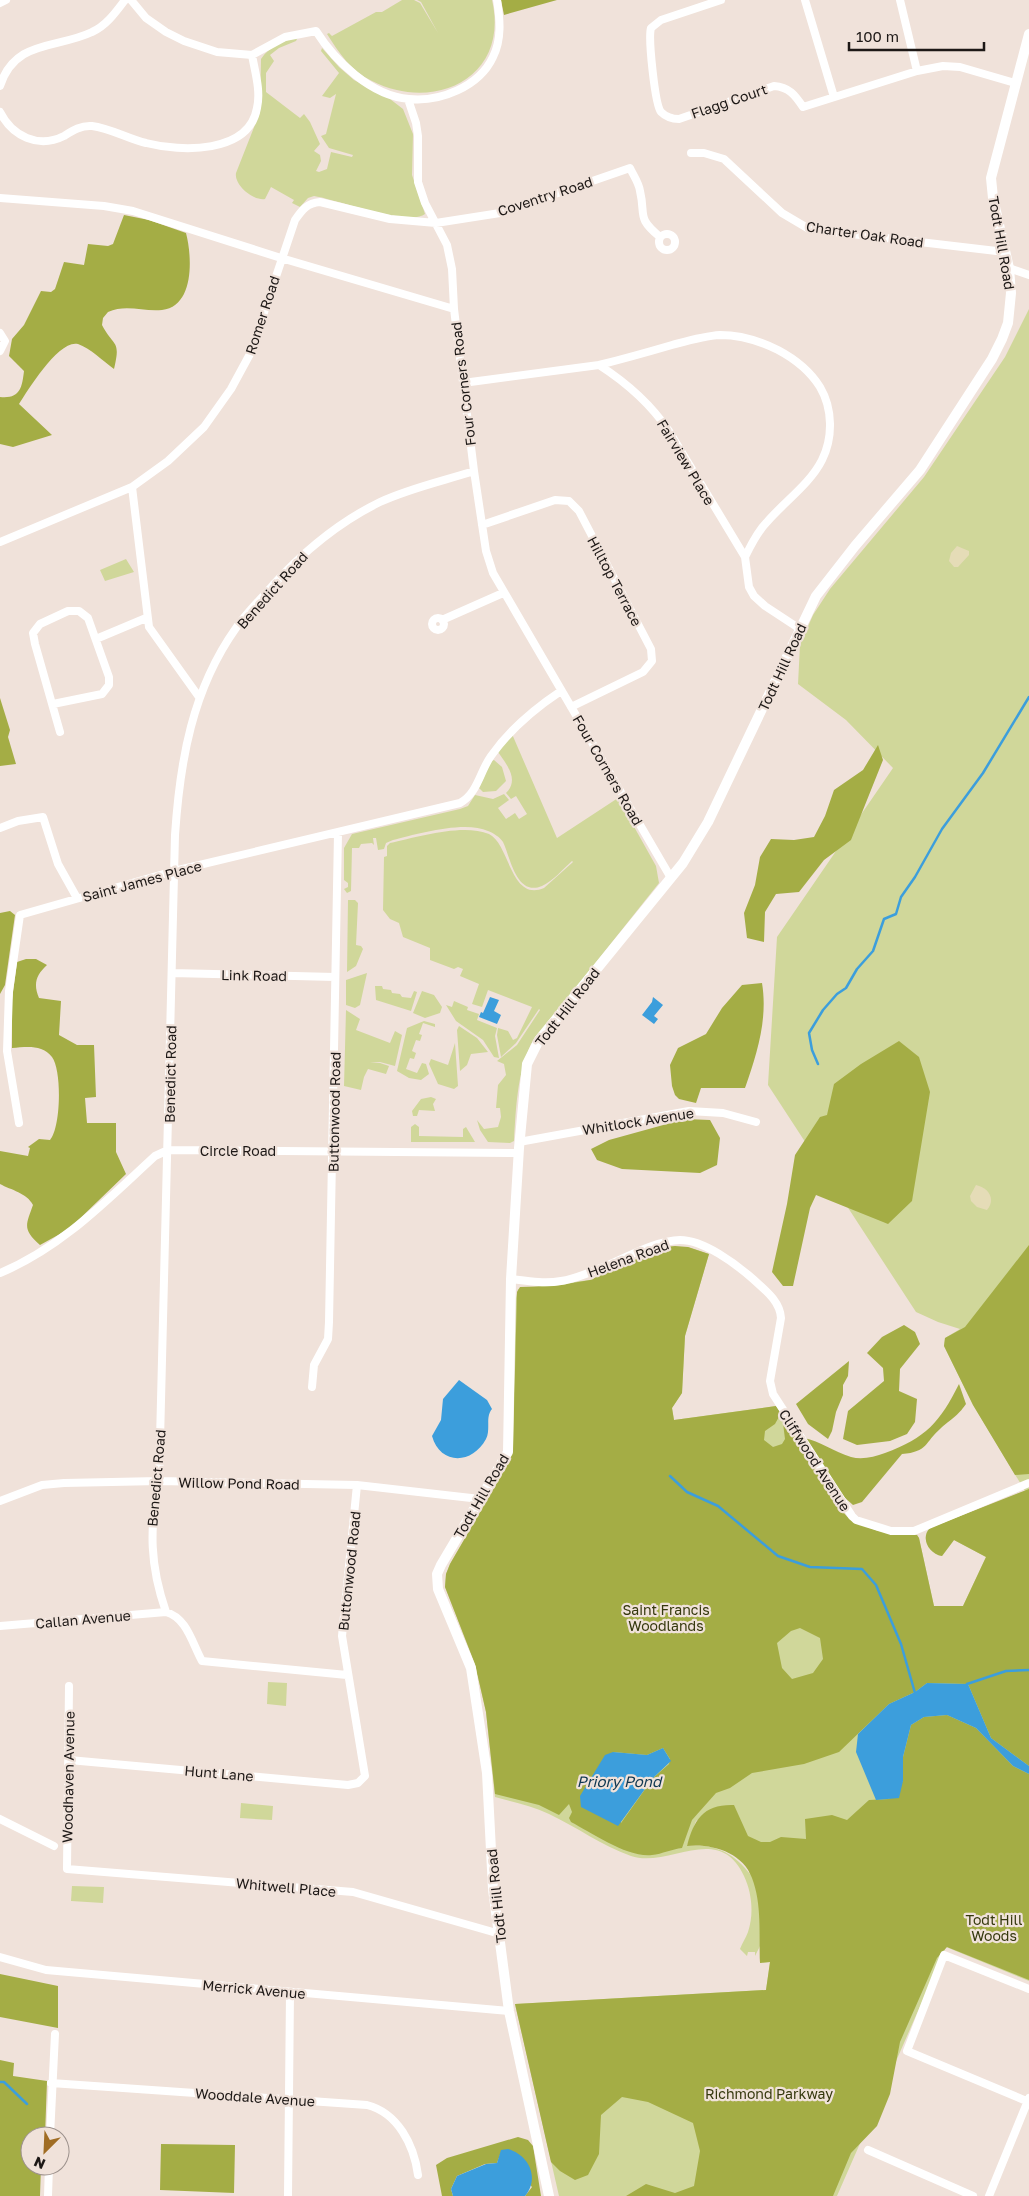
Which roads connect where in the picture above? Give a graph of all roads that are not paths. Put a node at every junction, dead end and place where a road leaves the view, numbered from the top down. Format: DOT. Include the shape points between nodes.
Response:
graph roads {
  1 [pos="6,0"];
  2 [pos="125,0"];
  3 [pos="131,0"];
  4 [pos="497,0"];
  5 [pos="721,0"];
  6 [pos="805,0"];
  7 [pos="900,0"];
  8 [pos="0,3"];
  9 [pos="1029,34"];
  10 [pos="252,55"];
  11 [pos="917,70"];
  12 [pos="1015,83"];
  13 [pos="0,86"];
  14 [pos="834,97"];
  15 [pos="408,99"];
  16 [pos="0,112"];
  17 [pos="691,153"];
  18 [pos="0,198"];
  19 [pos="312,203"];
  20 [pos="436,223"];
  21 [pos="660,237"];
  22 [pos="1005,252"];
  23 [pos="280,258"];
  24 [pos="1009,268"];
  25 [pos="1029,275"];
  26 [pos="454,309"];
  27 [pos="0,333"];
  28 [pos="0,351"];
  29 [pos="599,365"];
  30 [pos="463,383"];
  31 [pos="474,471"];
  32 [pos="132,487"];
  33 [pos="482,525"];
  34 [pos="0,542"];
  35 [pos="745,557"];
  36 [pos="503,593"];
  37 [pos="146,618"];
  38 [pos="442,620"];
  39 [pos="800,629"];
  40 [pos="96,639"];
  41 [pos="561,690"];
  42 [pos="199,697"];
  43 [pos="53,704"];
  44 [pos="571,707"];
  45 [pos="60,732"];
  46 [pos="0,828"];
  47 [pos="338,833"];
  48 [pos="174,871"];
  49 [pos="671,878"];
  50 [pos="77,898"];
  51 [pos="172,973"];
  52 [pos="335,977"];
  53 [pos="756,1122"];
  54 [pos="19,1123"];
  55 [pos="519,1142"];
  56 [pos="168,1150"];
  57 [pos="334,1150"];
  58 [pos="518,1153"];
  59 [pos="0,1273"];
  60 [pos="511,1279"];
  61 [pos="312,1387"];
  62 [pos="773,1394"];
  63 [pos="159,1481"];
  64 [pos="1029,1483"];
  65 [pos="357,1485"];
  66 [pos="480,1499"];
  67 [pos="0,1501"];
  68 [pos="166,1612"];
  69 [pos="0,1626"];
  70 [pos="346,1675"];
  71 [pos="69,1686"];
  72 [pos="69,1760"];
  73 [pos="365,1776"];
  74 [pos="0,1819"];
  75 [pos="54,1846"];
  76 [pos="66,1869"];
  77 [pos="500,1934"];
  78 [pos="0,1957"];
  79 [pos="1029,1989"];
  80 [pos="290,1992"];
  81 [pos="510,2011"];
  82 [pos="55,2034"];
  83 [pos="51,2083"];
  84 [pos="288,2100"];
  85 [pos="1029,2100"];
  86 [pos="50,2126"];
  87 [pos="868,2150"];
  88 [pos="418,2175"];
  89 [pos="49,2176"];
  90 [pos="48,2196"];
  91 [pos="288,2196"];
  92 [pos="549,2196"];
  93 [pos="974,2196"];
  94 [pos="989,2196"];
  1 -- 8 [label="street"];
  2 -- 13 [label="street" via="102,26 91,33 39,46 26,53 8,69"];
  3 -- 10 [label="street" via="154,25 184,41 216,52"];
  4 -- 15 [label="street" via="500,17 498,43 487,67 450,94"];
  5 -- 14 [label="street, Flagg Court" via="661,20 650,28 658,107 662,113 679,119 774,86 792,91 803,107"];
  6 -- 14 [label="street"];
  7 -- 11 [label="street"];
  9 -- 12 [label="street, Todt Hill Road"];
  10 -- 15 [label="street" via="285,37 316,31 350,72 390,94"];
  10 -- 16 [label="street" via="258,97 253,120 237,137 202,148 146,144 91,126 48,141 31,140 15,131"];
  11 -- 12 [label="street" via="960,67"];
  11 -- 14 [label="street"];
  12 -- 22 [label="street, Todt Hill Road" via="991,178"];
  15 -- 20 [label="street" via="418,136 418,182"];
  17 -- 22 [label="street, Charter Oak Road" via="724,159 782,213 809,229"];
  18 -- 23 [label="street, Four Corners Road" via="133,211"];
  19 -- 20 [label="street, Coventry Road" via="320,202 390,219"];
  19 -- 23 [label="street, Romer Road" via="295,220"];
  20 -- 21 [label="street, Coventry Road" via="500,213 630,168 640,190 644,221"];
  20 -- 26 [label="street" via="447,245"];
  22 -- 24 [label="street, Todt Hill Road"];
  23 -- 26 [label="street, Four Corners Road"];
  23 -- 32 [label="street, Romer Road" via="250,354 231,389 204,427 168,461"];
  24 -- 25 [label="street"];
  24 -- 39 [label="street, Todt Hill Road" via="1008,323 992,358 920,470 833,572 816,596"];
  26 -- 30 [label="street, Four Corners Road"];
  27 -- 28 [label="street" via="5,342"];
  29 -- 30 [label="street"];
  29 -- 35 [label="street, Fairview Place" via="630,386 657,414"];
  29 -- 35 [label="street" via="718,335 752,339 787,355 813,377 829,412 828,440 822,460 766,522"];
  30 -- 31 [label="street, Four Corners Road"];
  31 -- 33 [label="street, Four Corners Road"];
  31 -- 42 [label="street, Benedict Road" via="382,501 358,513 318,541 241,622"];
  32 -- 34 [label="street, Romer Road"];
  32 -- 37 [label="street"];
  33 -- 36 [label="street, Four Corners Road" via="486,551"];
  33 -- 44 [label="street, Hilltop Terrace" via="556,500 569,501 578,511 651,648 652,661 643,672"];
  35 -- 39 [label="street, Fairview Place" via="749,587 754,596"];
  36 -- 38 [label="street"];
  36 -- 41 [label="street, Four Corners Road"];
  37 -- 40 [label="street"];
  37 -- 42 [label="street" via="154,636"];
  39 -- 49 [label="street, Todt Hill Road" via="708,822"];
  40 -- 43 [label="street" via="109,677 108,687 102,694"];
  40 -- 43 [label="street" via="88,618 79,611 68,611 36,627 33,638"];
  41 -- 44 [label="street, Four Corners Road"];
  41 -- 47 [label="street, Saint James Place" via="512,730 490,758 467,799"];
  42 -- 48 [label="street, Benedict Road" via="180,772"];
  43 -- 45 [label="street"];
  44 -- 49 [label="street, Four Corners Road"];
  46 -- 50 [label="street" via="43,817 58,864"];
  47 -- 48 [label="street, Saint James Place"];
  47 -- 52 [label="street, Buttonwood Road"];
  48 -- 50 [label="street, Saint James Place"];
  48 -- 51 [label="street, Benedict Road"];
  49 -- 55 [label="street, Todt Hill Road" via="539,1040 527,1064"];
  50 -- 54 [label="street, Saint James Place" via="20,915 9,991 7,1051"];
  51 -- 52 [label="street, Link Road"];
  51 -- 56 [label="street, Benedict Road"];
  52 -- 57 [label="street, Buttonwood Road"];
  53 -- 55 [label="street, Whitlock Avenue" via="723,1113 689,1111"];
  55 -- 58 [label="street, Todt Hill Road"];
  56 -- 57 [label="street, Circle Road"];
  56 -- 59 [label="street" via="155,1156 84,1222 21,1264"];
  56 -- 63 [label="street, Benedict Road"];
  57 -- 58 [label="street, Circle Road"];
  57 -- 61 [label="street, Buttonwood Road" via="328,1339 314,1364"];
  58 -- 60 [label="street, Todt Hill Road"];
  60 -- 62 [label="street, Helena Road" via="561,1281 665,1242 681,1240 714,1252 729,1260 773,1298 781,1310 770,1381"];
  60 -- 66 [label="street, Todt Hill Road" via="508,1452"];
  62 -- 64 [label="street, Cliffwood Avenue" via="852,1516 875,1528 920,1530"];
  63 -- 65 [label="street, Willow Pond Road"];
  63 -- 67 [label="street, Willow Pond Road" via="64,1482 42,1485"];
  63 -- 68 [label="street, Benedict Road" via="153,1510 152,1552"];
  65 -- 66 [label="street, Willow Pond Road"];
  65 -- 70 [label="street, Buttonwood Road" via="342,1636"];
  66 -- 77 [label="street, Todt Hill Road" via="441,1565 437,1580 471,1668 486,1773 493,1889"];
  68 -- 69 [label="street, Callan Avenue"];
  68 -- 70 [label="street" via="183,1622 202,1661"];
  70 -- 73 [label="street, Buttonwood Road"];
  71 -- 72 [label="street, Woodhaven Avenue"];
  72 -- 73 [label="street, Hunt Lane" via="348,1785 358,1783"];
  72 -- 76 [label="street, Woodhaven Avenue"];
  74 -- 75 [label="street"];
  76 -- 77 [label="street, Whitwell Place" via="353,1892"];
  77 -- 81 [label="street, Todt Hill Road"];
  78 -- 80 [label="street, Merrick Avenue" via="46,1970"];
  79 -- 85 [label="street" via="944,1955 906,2051"];
  80 -- 81 [label="street, Merrick Avenue"];
  80 -- 84 [label="street"];
  81 -- 92 [label="street, Todt Hill Road"];
  82 -- 83 [label="street"];
  83 -- 84 [label="street, Wooddale Avenue"];
  83 -- 86 [label="street"];
  84 -- 88 [label="street, Wooddale Avenue" via="377,2107 408,2139"];
  84 -- 91 [label="street"];
  85 -- 94 [label="street"];
  87 -- 93 [label="street"];
  89 -- 90 [label="street"];
}
